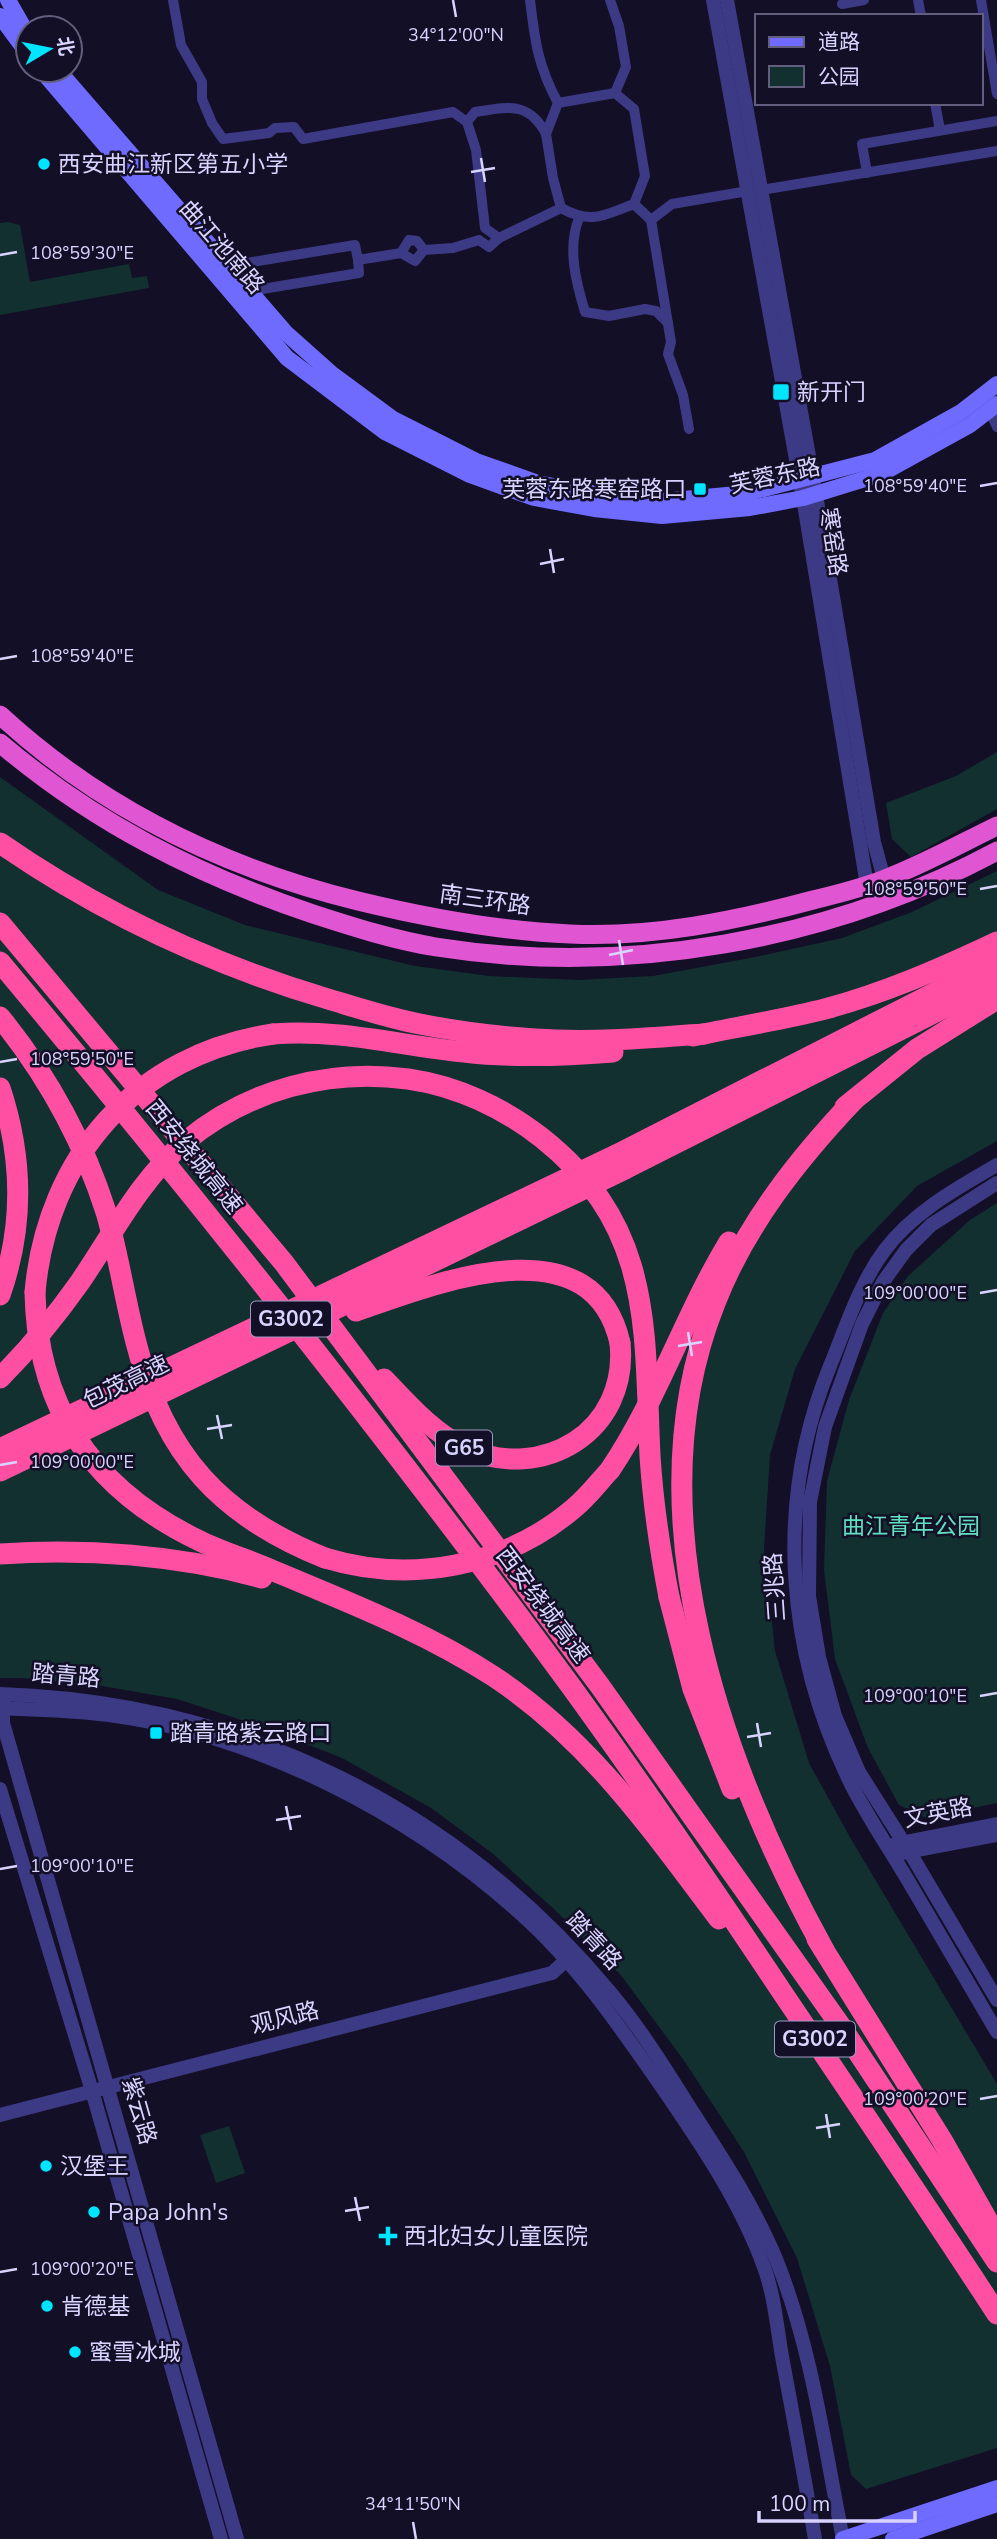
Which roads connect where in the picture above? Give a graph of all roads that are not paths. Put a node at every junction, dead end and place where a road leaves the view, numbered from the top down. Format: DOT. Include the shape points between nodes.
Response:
graph roads {
  1 [pos="173,0"];
  2 [pos="530,0"];
  3 [pos="610,0"];
  4 [pos="713,0"];
  5 [pos="727,0"];
  6 [pos="864,0"];
  7 [pos="981,0"];
  8 [pos="842,4"];
  9 [pos="0,16"];
  10 [pos="14,35"];
  11 [pos="53,84"];
  12 [pos="70,84"];
  13 [pos="615,93"];
  14 [pos="997,94"];
  15 [pos="558,103"];
  16 [pos="935,105"];
  17 [pos="997,121"];
  18 [pos="467,122"];
  19 [pos="940,130"];
  20 [pos="547,134"];
  21 [pos="997,151"];
  22 [pos="867,173"];
  23 [pos="754,191"];
  24 [pos="634,204"];
  25 [pos="561,208"];
  26 [pos="579,218"];
  27 [pos="652,220"];
  28 [pos="485,228"];
  29 [pos="499,238"];
  30 [pos="479,240"];
  31 [pos="358,260"];
  32 [pos="228,266"];
  33 [pos="250,291"];
  34 [pos="668,323"];
  35 [pos="307,354"];
  36 [pos="287,358"];
  37 [pos="997,384"];
  38 [pos="993,407"];
  39 [pos="997,427"];
  40 [pos="689,429"];
  41 [pos="806,477"];
  42 [pos="809,495"];
  43 [pos="0,715"];
  44 [pos="0,743"];
  45 [pos="997,826"];
  46 [pos="0,843"];
  47 [pos="997,851"];
  48 [pos="875,882"];
  49 [pos="0,923"];
  50 [pos="997,942"];
  51 [pos="997,961"];
  52 [pos="0,962"];
  53 [pos="997,981"];
  54 [pos="997,999"];
  55 [pos="0,1017"];
  56 [pos="704,1034"];
  57 [pos="0,1088"];
  58 [pos="854,1100"];
  59 [pos="620,1162"];
  60 [pos="997,1165"];
  61 [pos="997,1183"];
  62 [pos="301,1286"];
  63 [pos="0,1295"];
  64 [pos="275,1339"];
  65 [pos="0,1378"];
  66 [pos="0,1449"];
  67 [pos="0,1471"];
  68 [pos="0,1554"];
  69 [pos="346,1603"];
  70 [pos="1,1701"];
  71 [pos="0,1789"];
  72 [pos="997,1824"];
  73 [pos="997,1835"];
  74 [pos="906,1847"];
  75 [pos="890,1851"];
  76 [pos="824,1950"];
  77 [pos="570,1957"];
  78 [pos="997,2000"];
  79 [pos="997,2032"];
  80 [pos="108,2087"];
  81 [pos="92,2091"];
  82 [pos="859,2104"];
  83 [pos="0,2115"];
  84 [pos="997,2237"];
  85 [pos="997,2262"];
  86 [pos="997,2314"];
  87 [pos="997,2488"];
  88 [pos="997,2504"];
  89 [pos="221,2539"];
  90 [pos="237,2539"];
  91 [pos="815,2539"];
  92 [pos="843,2539"];
  93 [pos="893,2539"];
  1 -- 18 [label="street" via="181,46 202,82 202,99 223,139 294,127 303,139 453,111"];
  2 -- 15 [label="street" via="540,66"];
  3 -- 13 [label="street" via="626,67"];
  4 -- 23 [label="street, 寒窑路"];
  5 -- 23 [label="street, 寒窑路"];
  6 -- 8 [label="street"];
  7 -- 14 [label="street"];
  9 -- 10 [label="main road"];
  11 -- 36 [label="main road, 曲江池南路"];
  12 -- 32 [label="main road, 曲江池南路"];
  13 -- 15 [label="street"];
  13 -- 24 [label="street" via="634,109 645,176"];
  15 -- 20 [label="street"];
  16 -- 19 [label="street"];
  17 -- 19 [label="street"];
  18 -- 20 [label="street" via="475,112 514,107 527,111"];
  18 -- 28 [label="street" via="476,150"];
  19 -- 22 [label="street" via="862,144"];
  20 -- 25 [label="street"];
  21 -- 22 [label="street"];
  22 -- 23 [label="street"];
  23 -- 27 [label="street" via="672,204"];
  23 -- 41 [label="street, 寒窑路"];
  24 -- 26 [label="street"];
  24 -- 27 [label="street"];
  25 -- 26 [label="street"];
  25 -- 29 [label="street"];
  26 -- 34 [label="street" via="573,232 575,276 585,312 609,316 645,309 656,311"];
  27 -- 34 [label="street"];
  28 -- 29 [label="street"];
  28 -- 30 [label="street"];
  29 -- 30 [label="street" via="489,247"];
  30 -- 31 [label="street" via="424,250 415,261 401,253"];
  31 -- 32 [label="street" via="355,245"];
  31 -- 33 [label="street" via="359,273"];
  32 -- 33 [label="main road, 曲江池南路"];
  33 -- 35 [label="main road, 曲江池南路"];
  34 -- 40 [label="street" via="668,354 684,395"];
  35 -- 41 [label="main road, 芙蓉东路" via="393,419 476,461 538,483 662,501 748,493"];
  36 -- 42 [label="main road, 芙蓉东路" via="386,432 470,475 534,498 662,516 750,508"];
  37 -- 41 [label="main road, 芙蓉东路" via="961,412 875,460"];
  38 -- 39 [label="street"];
  38 -- 42 [label="main road, 芙蓉东路" via="960,431 881,474"];
  41 -- 42 [label="street, 寒窑路"];
  42 -- 48 [label="street, 寒窑路" via="868,807"];
  43 -- 48 [label="highway, 南三环路" via="86,784 143,820 204,850 306,888 461,923 573,934 654,930 730,920"];
  44 -- 47 [label="highway" via="87,810 195,869 366,930 478,953 553,957 703,948 790,930 881,902"];
  45 -- 48 [label="highway, 南三环路"];
  46 -- 56 [label="highway" via="117,915 201,955 382,1016 451,1029 557,1040"];
  49 -- 62 [label="highway, 西安绕城高速 / G65"];
  50 -- 56 [label="highway" via="853,1000"];
  51 -- 59 [label="highway"];
  52 -- 82 [label="highway, 西安绕城高速 / G3002" via="260,1279 444,1517 668,1822"];
  53 -- 59 [label="highway"];
  54 -- 58 [label="highway" via="917,1049"];
  55 -- 58 [label="highway, bridge" via="53,1093 83,1147 110,1225 143,1368 177,1446 207,1483 271,1534 325,1558 362,1567 445,1567 490,1556 528,1540 585,1497 610,1470 639,1422 732,1237 795,1157"];
  56 -- 69 [label="highway, bridge" via="615,1052 555,1056 462,1052 336,1033 273,1034 218,1047 170,1068 104,1123 79,1156 53,1208 35,1292 41,1357 54,1395 84,1450 110,1481 146,1510 200,1541"];
  57 -- 63 [label="highway" via="13,1134 18,1188 14,1245"];
  58 -- 76 [label="highway" via="767,1206 723,1283 695,1367 682,1459 682,1511 691,1587 725,1730 770,1845"];
  59 -- 64 [label="highway, bridge"];
  59 -- 66 [label="highway, bridge"];
  60 -- 75 [label="street, 三兆路" via="936,1203 884,1251 867,1279 815,1403 800,1477 794,1517 803,1650 852,1785"];
  61 -- 74 [label="street, 三兆路" via="931,1225 883,1282 862,1324 825,1427 810,1502 809,1595 835,1716 859,1772"];
  62 -- 64 [label="highway, G65, bridge" via="378,1372 430,1424 463,1447 521,1458 549,1453 590,1430 616,1393 620,1343 607,1310 589,1290 565,1276 520,1270 452,1280"];
  62 -- 85 [label="highway, 西安绕城高速 / G3002" via="600,1686 840,2025"];
  64 -- 67 [label="highway, 包茂高速 / G65, bridge"];
  65 -- 76 [label="highway, bridge" via="70,1296 147,1181 174,1151 243,1104 307,1082 394,1077 451,1090 501,1111 547,1142 596,1194 622,1241 636,1279 644,1320 654,1507 669,1597 693,1689 729,1782"];
  68 -- 69 [label="highway" via="100,1554 180,1562 258,1577"];
  69 -- 82 [label="highway" via="463,1658 567,1734 645,1820"];
  70 -- 77 [label="street, 踏青路" via="82,1699 129,1706 218,1729 302,1758 386,1802 468,1854 534,1910"];
  70 -- 80 [label="street, 紫云路" via="2,1723"];
  71 -- 81 [label="street, 紫云路"];
  72 -- 74 [label="street, 文英路"];
  73 -- 74 [label="street, 文英路"];
  74 -- 75 [label="street, 文英路"];
  74 -- 78 [label="street, 三兆路"];
  75 -- 79 [label="street, 三兆路"];
  76 -- 84 [label="highway"];
  77 -- 80 [label="street, 观风路" via="552,1973"];
  77 -- 91 [label="street, 踏青路" via="697,2138 764,2268"];
  77 -- 92 [label="street, 踏青路" via="612,1994 672,2078 759,2221 806,2352"];
  80 -- 81 [label="street, 观风路"];
  80 -- 90 [label="street, 紫云路"];
  81 -- 83 [label="street, 观风路"];
  81 -- 89 [label="street, 紫云路"];
  82 -- 86 [label="highway, 西安绕城高速 / G3002"];
  87 -- 92 [label="main road"];
  88 -- 93 [label="main road"];
}
